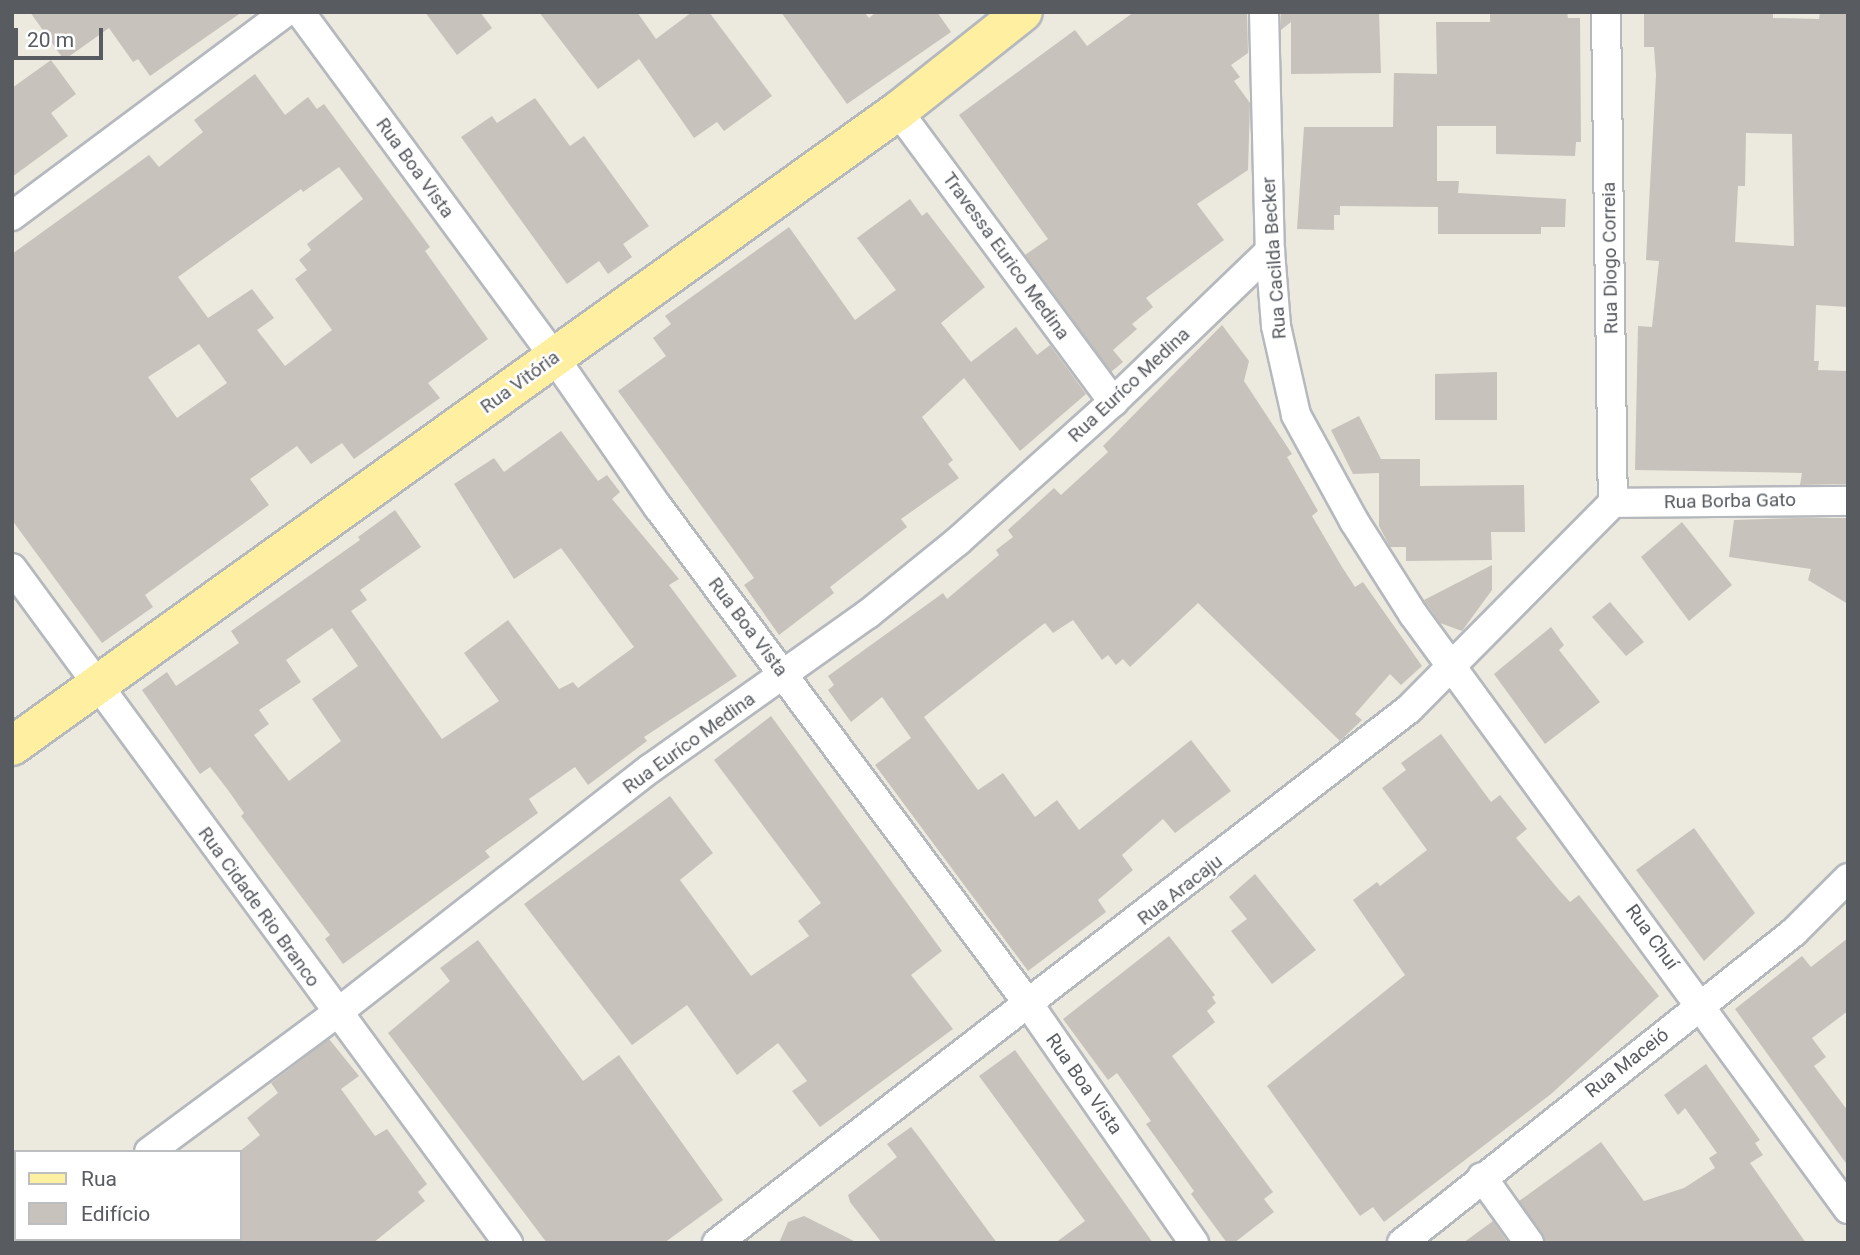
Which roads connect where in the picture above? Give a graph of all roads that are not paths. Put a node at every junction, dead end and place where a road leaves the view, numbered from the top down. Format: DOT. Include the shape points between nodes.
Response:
graph roads {
  1 [pos="286,12"];
  2 [pos="300,12"];
  3 [pos="1264,12"];
  4 [pos="1606,12"];
  5 [pos="1001,20"];
  6 [pos="898,111"];
  7 [pos="12,216"];
  8 [pos="1270,251"];
  9 [pos="554,357"];
  10 [pos="1113,402"];
  11 [pos="1848,501"];
  12 [pos="1613,503"];
  13 [pos="12,568"];
  14 [pos="1453,667"];
  15 [pos="785,675"];
  16 [pos="97,685"];
  17 [pos="12,746"];
  18 [pos="1848,878"];
  19 [pos="1702,1005"];
  20 [pos="1030,1006"];
  21 [pos="337,1013"];
  22 [pos="152,1150"];
  23 [pos="1482,1177"];
  24 [pos="1848,1209"];
  25 [pos="508,1243"];
  26 [pos="717,1243"];
  27 [pos="1194,1243"];
  28 [pos="1402,1243"];
  29 [pos="1529,1243"];
  1 -- 7 [label="street"];
  2 -- 9 [label="street, Rua Boa Vista"];
  3 -- 8 [label="street, Rua Cacilda Becker"];
  4 -- 12 [label="street, Rua Diogo Correia"];
  5 -- 6 [label="main road, Rua Vitória"];
  6 -- 9 [label="main road, Rua Vitória"];
  6 -- 10 [label="street, Travessa Eurico Medina"];
  8 -- 10 [label="street, Rua Euríco Medina"];
  8 -- 14 [label="street, Rua Cacilda Becker" via="1276,326 1296,415 1354,521"];
  9 -- 15 [label="street, Rua Boa Vista" via="657,507"];
  9 -- 16 [label="main road, Rua Vitória"];
  10 -- 15 [label="street, Rua Euríco Medina" via="958,541"];
  11 -- 12 [label="street, Rua Borba Gato"];
  12 -- 14 [label="street, Rua Aracaju"];
  13 -- 16 [label="street, Rua Cidade Rio Branco"];
  14 -- 19 [label="street, Rua Chuí"];
  14 -- 20 [label="street, Rua Aracaju" via="1409,709 1278,814"];
  15 -- 20 [label="street, Rua Boa Vista"];
  15 -- 21 [label="street, Rua Euríco Medina" via="651,768"];
  16 -- 17 [label="main road, Rua Vitória"];
  16 -- 21 [label="street, Rua Cidade Rio Branco"];
  18 -- 19 [label="street, Rua Maceió" via="1794,932"];
  19 -- 23 [label="street, Rua Maceió"];
  19 -- 24 [label="street, Rua Chuí"];
  20 -- 26 [label="street, Rua Aracaju"];
  20 -- 27 [label="street, Rua Boa Vista"];
  21 -- 22 [label="street, Rua Euríco Medina"];
  21 -- 25 [label="street, Rua Cidade Rio Branco"];
  23 -- 28 [label="street, Rua Maceió"];
  23 -- 29 [label="street"];
}
